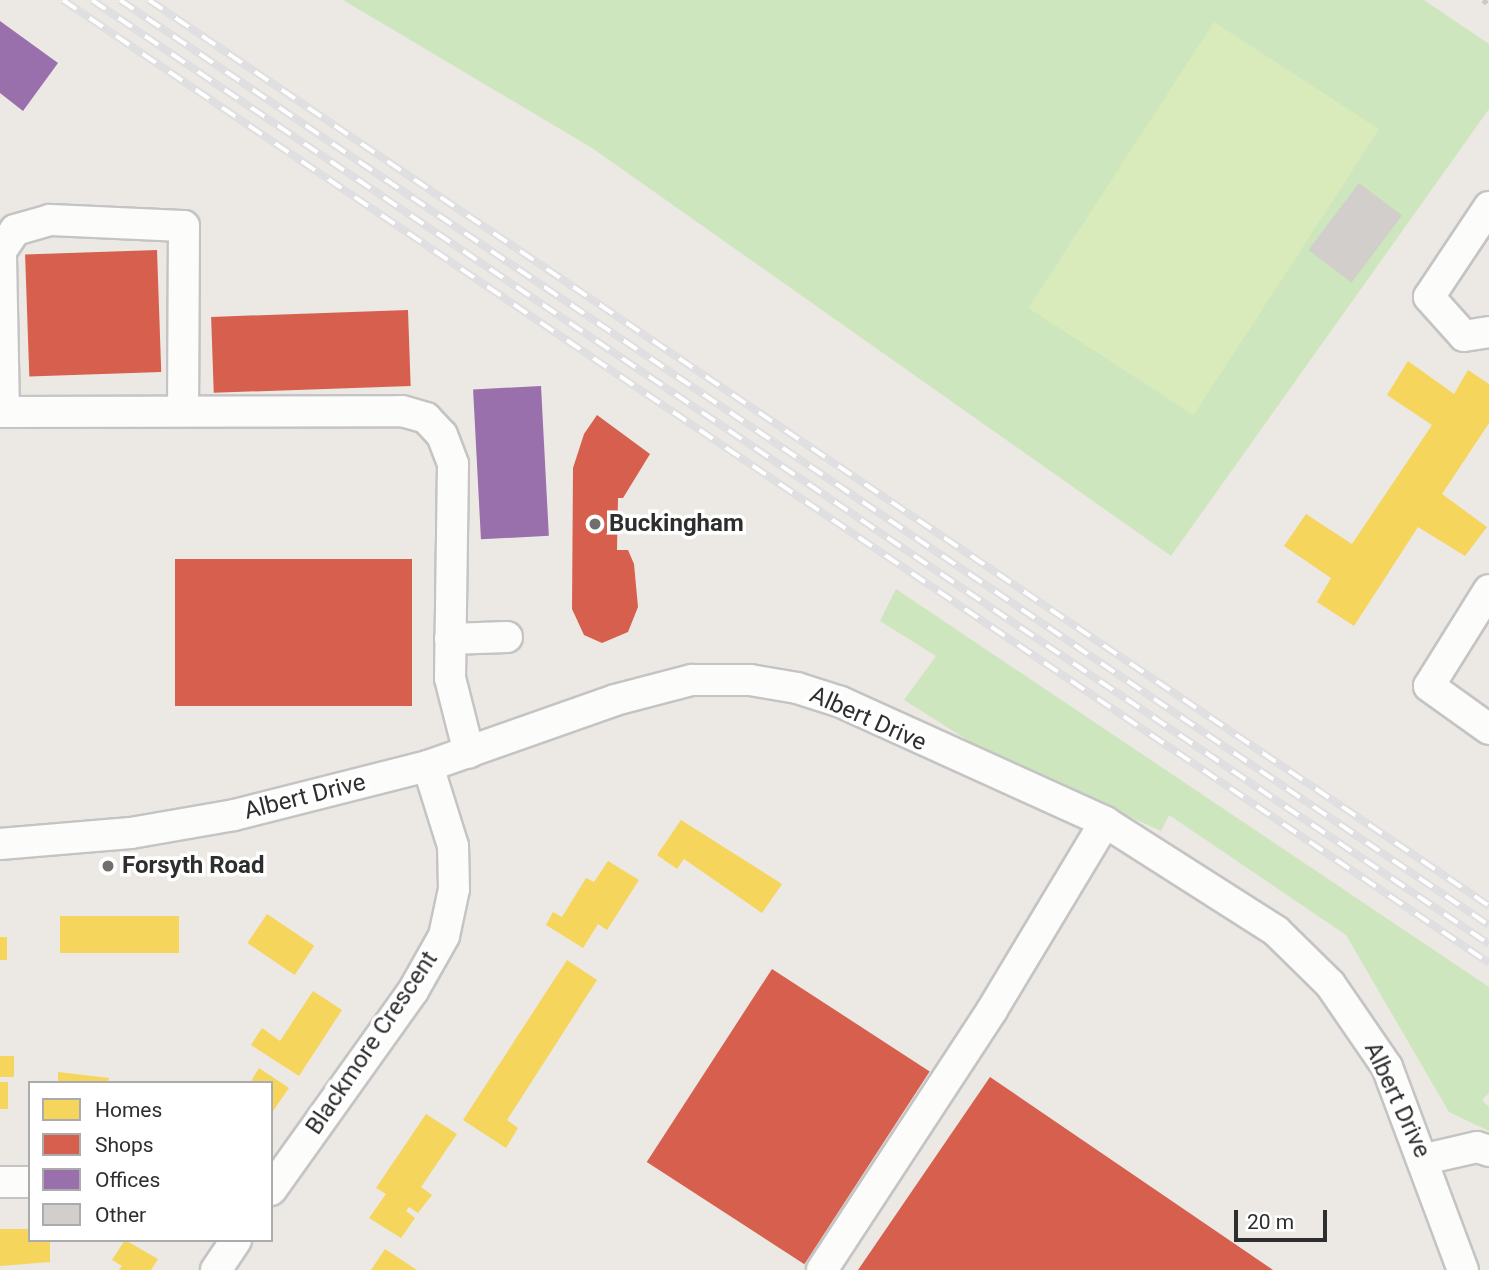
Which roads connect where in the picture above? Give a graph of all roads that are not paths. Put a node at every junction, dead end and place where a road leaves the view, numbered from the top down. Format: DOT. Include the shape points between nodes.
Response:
graph roads {
  1 [pos="1489,207"];
  2 [pos="1,277"];
  3 [pos="1489,332"];
  4 [pos="183,411"];
  5 [pos="2,412"];
  6 [pos="1489,590"];
  7 [pos="507,637"];
  8 [pos="450,639"];
  9 [pos="1489,729"];
  10 [pos="468,753"];
  11 [pos="428,766"];
  12 [pos="1105,822"];
  13 [pos="0,844"];
  14 [pos="1489,1151"];
  15 [pos="1425,1159"];
  16 [pos="0,1182"];
  17 [pos="28,1182"];
  18 [pos="273,1188"];
  19 [pos="822,1270"];
  20 [pos="1463,1270"];
  1 -- 3 [label="street" via="1429,297 1464,336"];
  2 -- 4 [label="street" via="6,240 31,222 184,226"];
  2 -- 5 [label="street"];
  4 -- 5 [label="street"];
  4 -- 8 [label="street" via="402,411 426,418 442,435 453,464"];
  6 -- 9 [label="street" via="1429,686"];
  7 -- 8 [label="street"];
  8 -- 10 [label="street" via="452,695"];
  10 -- 11 [label="street, Albert Drive"];
  10 -- 12 [label="street, Albert Drive" via="650,689 692,680 750,680 841,702"];
  11 -- 13 [label="street, Albert Drive" via="181,825"];
  11 -- 18 [label="street, Blackmore Crescent" via="453,845 454,889 444,936 413,991"];
  12 -- 15 [label="street, Albert Drive" via="1276,932 1330,984 1387,1068"];
  12 -- 19 [label="street" via="992,1010"];
  14 -- 15 [label="street" via="1477,1147"];
  15 -- 20 [label="street, Albert Drive"];
  16 -- 17 [label="street"];
}
